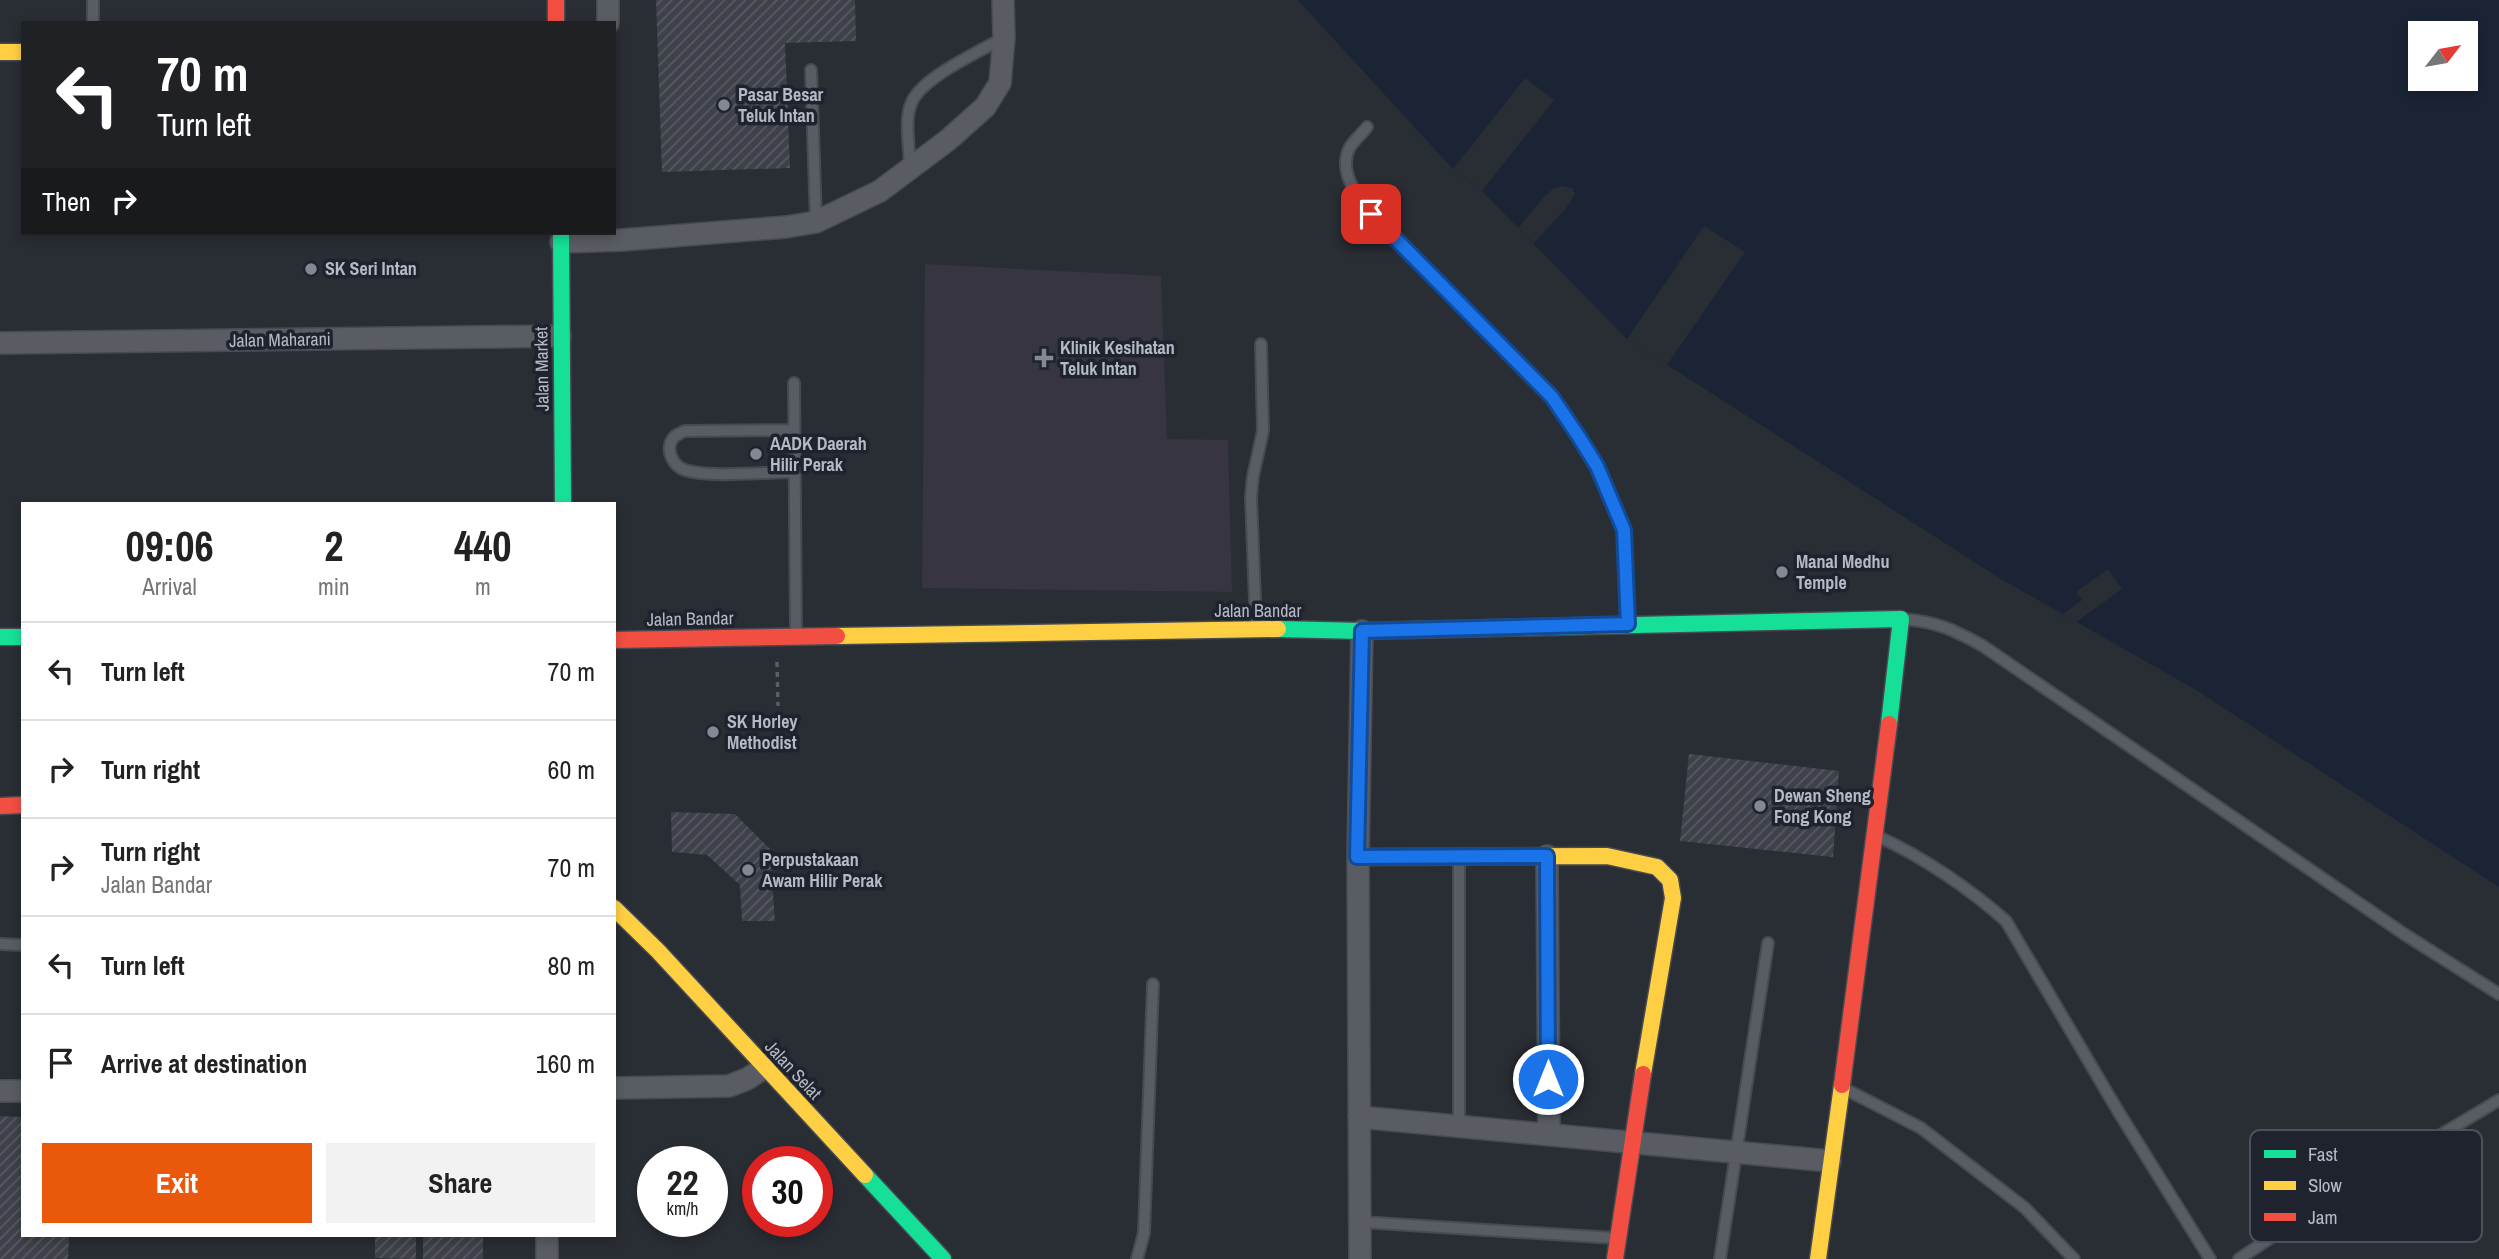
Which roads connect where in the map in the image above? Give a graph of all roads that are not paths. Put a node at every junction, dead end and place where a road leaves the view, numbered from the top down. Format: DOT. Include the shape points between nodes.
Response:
graph roads {
  1 [pos="93,0"];
  2 [pos="556,0"];
  3 [pos="608,0"];
  4 [pos="1003,0"];
  5 [pos="93,21"];
  6 [pos="556,21"];
  7 [pos="608,21"];
  8 [pos="1004,37"];
  9 [pos="0,52"];
  10 [pos="21,52"];
  11 [pos="811,70"];
  12 [pos="1367,127"];
  13 [pos="910,169"];
  14 [pos="816,222"];
  15 [pos="610,236"];
  16 [pos="561,237"];
  17 [pos="560,336"];
  18 [pos="0,343"];
  19 [pos="1261,344"];
  20 [pos="794,383"];
  21 [pos="794,430"];
  22 [pos="794,472"];
  23 [pos="563,502"];
  24 [pos="1901,619"];
  25 [pos="1628,624"];
  26 [pos="1256,629"];
  27 [pos="1362,631"];
  28 [pos="796,635"];
  29 [pos="0,637"];
  30 [pos="21,637"];
  31 [pos="616,640"];
  32 [pos="21,805"];
  33 [pos="0,806"];
  34 [pos="1877,836"];
  35 [pos="1547,856"];
  36 [pos="1357,857"];
  37 [pos="1459,857"];
  38 [pos="616,910"];
  39 [pos="1768,943"];
  40 [pos="0,944"];
  41 [pos="21,945"];
  42 [pos="1153,984"];
  43 [pos="2499,994"];
  44 [pos="764,1068"];
  45 [pos="1840,1087"];
  46 [pos="616,1088"];
  47 [pos="0,1091"];
  48 [pos="21,1091"];
  49 [pos="2499,1100"];
  50 [pos="1359,1117"];
  51 [pos="1459,1126"];
  52 [pos="2449,1130"];
  53 [pos="1549,1134"];
  54 [pos="1631,1142"];
  55 [pos="1735,1152"];
  56 [pos="1830,1161"];
  57 [pos="1361,1222"];
  58 [pos="547,1237"];
  59 [pos="1618,1239"];
  60 [pos="2264,1242"];
  61 [pos="547,1259"];
  62 [pos="943,1259"];
  63 [pos="1137,1259"];
  64 [pos="1360,1259"];
  65 [pos="1615,1259"];
  66 [pos="1720,1259"];
  67 [pos="1818,1259"];
  68 [pos="2074,1259"];
  69 [pos="2210,1259"];
  70 [pos="2239,1259"];
  1 -- 5 [label="lane"];
  2 -- 6 [label="street"];
  3 -- 7 [label="street"];
  4 -- 8 [label="street"];
  8 -- 13 [label="street" via="1000,83 985,107"];
  8 -- 13 [label="lane" via="920,90 911,104"];
  9 -- 10 [label="street"];
  11 -- 14 [label="lane"];
  12 -- 25 [label="lane" via="1349,149 1346,169 1359,198 1552,397 1597,466 1624,530"];
  13 -- 14 [label="street" via="880,191"];
  14 -- 15 [label="street"];
  15 -- 16 [label="street"];
  16 -- 17 [label="street, Jalan Market"];
  17 -- 18 [label="street, Jalan Maharani"];
  17 -- 23 [label="street, Jalan Market"];
  19 -- 26 [label="lane" via="1263,431 1251,497"];
  20 -- 21 [label="lane"];
  21 -- 22 [label="lane"];
  21 -- 22 [label="lane" via="685,431 670,441 669,451 672,460 686,471"];
  22 -- 28 [label="lane"];
  24 -- 25 [label="street, Jalan Bandar"];
  24 -- 34 [label="street"];
  24 -- 43 [label="lane" via="1930,621 1983,646 2381,919"];
  25 -- 27 [label="street, Jalan Bandar"];
  26 -- 27 [label="street, Jalan Bandar"];
  26 -- 28 [label="street, Jalan Bandar"];
  27 -- 36 [label="street"];
  28 -- 31 [label="street, Jalan Bandar"];
  29 -- 30 [label="street"];
  32 -- 33 [label="street"];
  34 -- 45 [label="street"];
  34 -- 69 [label="lane" via="1906,849 2006,922"];
  35 -- 37 [label="street"];
  35 -- 53 [label="street"];
  35 -- 54 [label="street" via="1636,860 1657,867 1670,880 1673,898"];
  36 -- 37 [label="street"];
  36 -- 50 [label="street"];
  37 -- 51 [label="lane"];
  38 -- 44 [label="street, Jalan Selat"];
  39 -- 55 [label="lane"];
  40 -- 41 [label="lane"];
  42 -- 63 [label="lane" via="1144,1233"];
  44 -- 46 [label="street" via="729,1086"];
  44 -- 62 [label="street, Jalan Selat"];
  45 -- 56 [label="street"];
  45 -- 68 [label="lane" via="1920,1128 2025,1208"];
  47 -- 48 [label="street"];
  49 -- 52 [label="lane"];
  50 -- 51 [label="street"];
  50 -- 57 [label="street"];
  51 -- 53 [label="street"];
  53 -- 54 [label="street"];
  54 -- 55 [label="street"];
  54 -- 59 [label="street"];
  55 -- 56 [label="street"];
  55 -- 66 [label="lane"];
  56 -- 67 [label="street"];
  57 -- 59 [label="lane"];
  57 -- 64 [label="street"];
  58 -- 61 [label="street"];
  59 -- 65 [label="street"];
  60 -- 70 [label="lane"];
}
